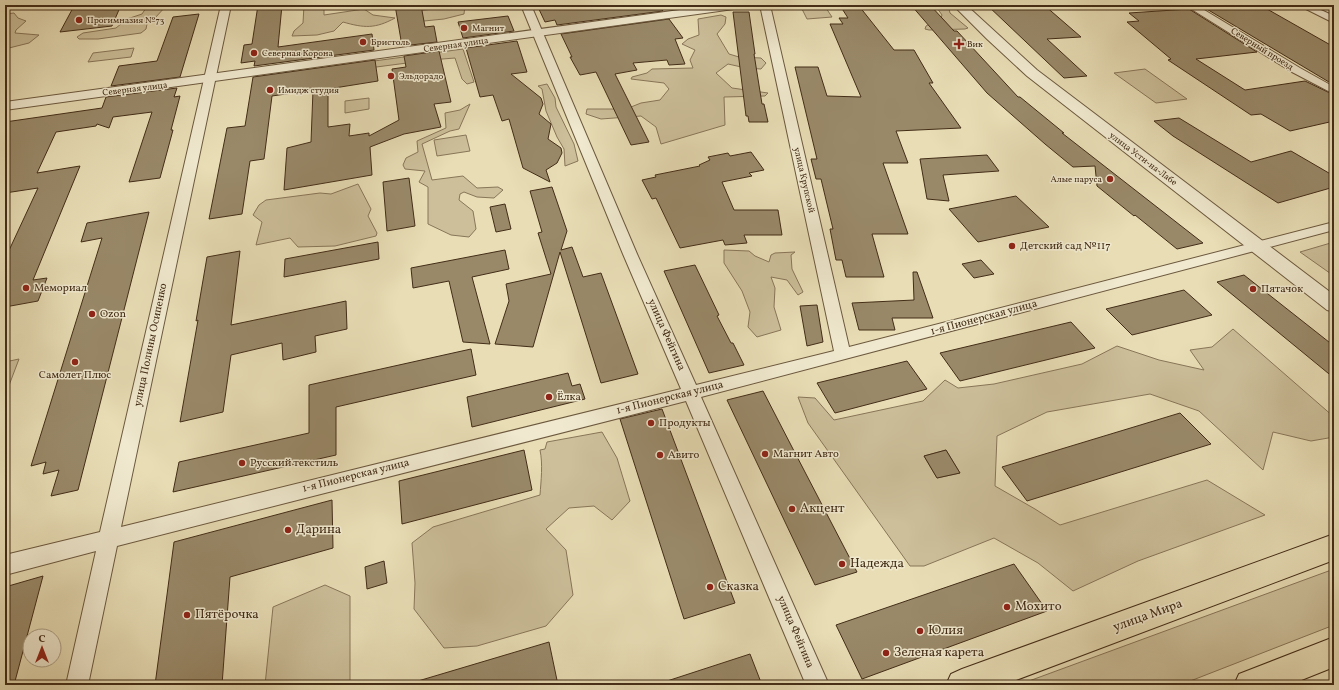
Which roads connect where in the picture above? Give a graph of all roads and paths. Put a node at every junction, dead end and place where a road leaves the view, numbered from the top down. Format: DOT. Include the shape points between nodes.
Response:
graph roads {
  1 [pos="226,5"];
  2 [pos="526,5"];
  3 [pos="741,5"];
  4 [pos="765,5"];
  5 [pos="959,5"];
  6 [pos="1190,5"];
  7 [pos="1303,5"];
  8 [pos="1334,20"];
  9 [pos="537,34"];
  10 [pos="210,80"];
  11 [pos="1334,91"];
  12 [pos="5,106"];
  13 [pos="1334,226"];
  14 [pos="1259,247"];
  15 [pos="1334,305"];
  16 [pos="843,354"];
  17 [pos="691,392"];
  18 [pos="108,538"];
  19 [pos="1334,547"];
  20 [pos="5,565"];
  21 [pos="1334,652"];
  22 [pos="77,685"];
  23 [pos="818,685"];
  24 [pos="962,685"];
  25 [pos="1250,685"];
  1 -- 10 [label="street, улица Полины Осипенко"];
  2 -- 9 [label="street, улица Фейгина"];
  3 -- 9 [label="street, Северная улица"];
  4 -- 16 [label="street, улица Крупской"];
  5 -- 14 [label="street, улица Усти-на-Лабе" via="1032,73"];
  6 -- 11 [label="street, Северный проезд"];
  7 -- 8 [label="street"];
  9 -- 10 [label="street, Северная улица"];
  9 -- 17 [label="street, улица Фейгина"];
  10 -- 12 [label="street, Северная улица"];
  10 -- 18 [label="street, улица Полины Осипенко"];
  13 -- 14 [label="street, 1-я Пионерская улица"];
  14 -- 15 [label="street, улица Усти-на-Лабе"];
  14 -- 16 [label="street, 1-я Пионерская улица"];
  16 -- 17 [label="street, 1-я Пионерская улица"];
  17 -- 18 [label="street, 1-я Пионерская улица"];
  17 -- 23 [label="street, улица Фейгина"];
  18 -- 20 [label="street, 1-я Пионерская улица"];
  18 -- 22 [label="street, улица Полины Осипенко"];
  19 -- 24 [label="main road, улица Мира"];
  21 -- 25 [label="main road"];
}
